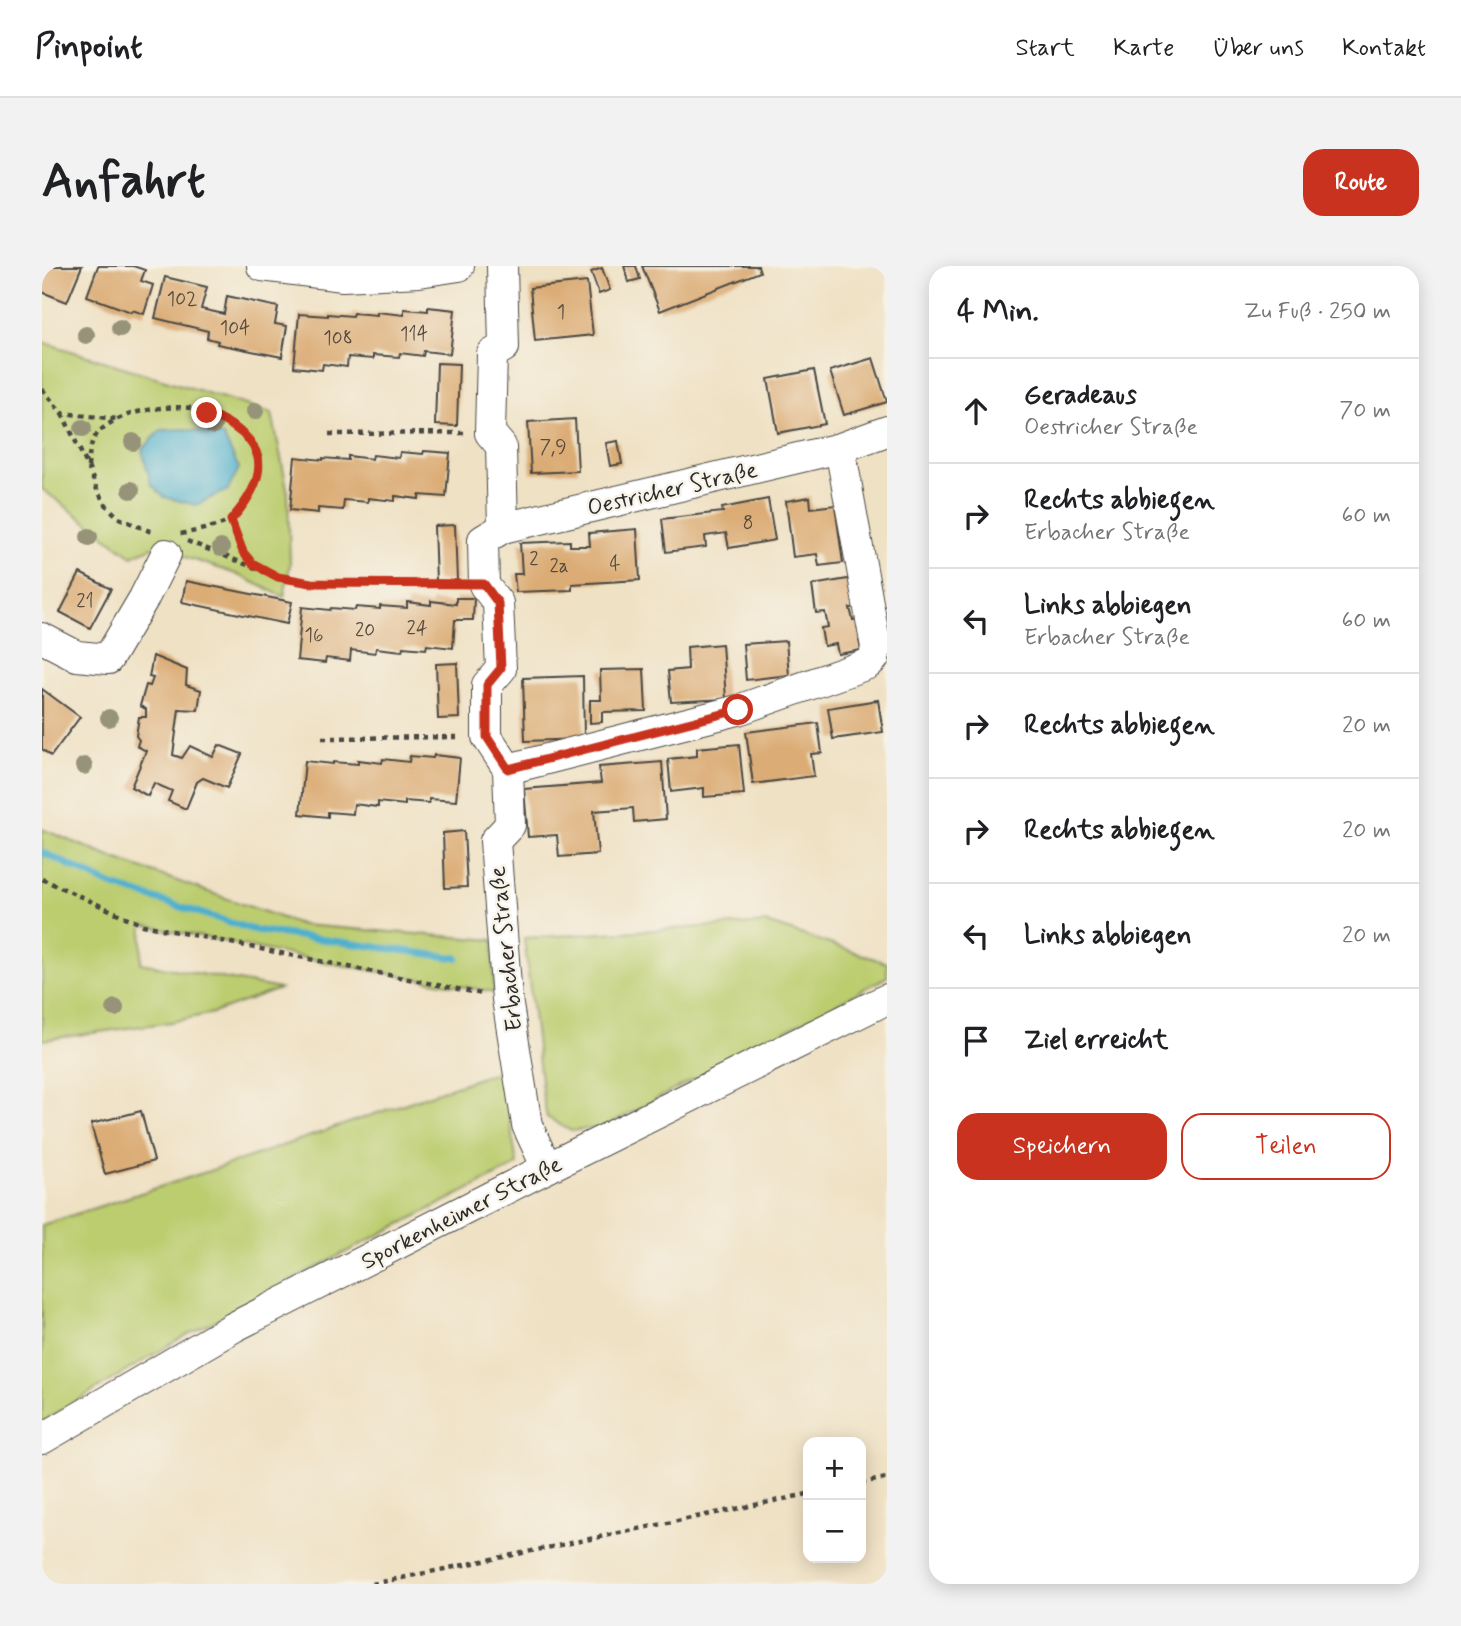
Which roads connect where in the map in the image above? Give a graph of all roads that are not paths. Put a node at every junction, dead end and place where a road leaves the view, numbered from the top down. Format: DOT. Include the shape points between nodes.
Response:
graph roads {
  1 [pos="262,266"];
  2 [pos="459,266"];
  3 [pos="502,266"];
  4 [pos="887,431"];
  5 [pos="840,448"];
  6 [pos="503,528"];
  7 [pos="167,541"];
  8 [pos="42,638"];
  9 [pos="508,769"];
  10 [pos="887,999"];
  11 [pos="547,1168"];
  12 [pos="42,1439"];
  1 -- 2 [label="street" via="342,276"];
  3 -- 6 [label="street" via="504,347 492,354 490,433 501,446"];
  4 -- 5 [label="street, Oestricher Straße"];
  5 -- 6 [label="street, Oestricher Straße"];
  5 -- 9 [label="street" via="876,647 868,664 738,710"];
  6 -- 9 [label="street" via="483,540 484,584 498,603 501,668 487,685 487,737"];
  7 -- 8 [label="street" via="144,598 108,659 77,656"];
  9 -- 11 [label="street, Erbacher Straße" via="510,825 495,841 507,999 527,1125"];
  10 -- 11 [label="street, Sporkenheimer Straße"];
  11 -- 12 [label="street, Sporkenheimer Straße" via="234,1327"];
}
